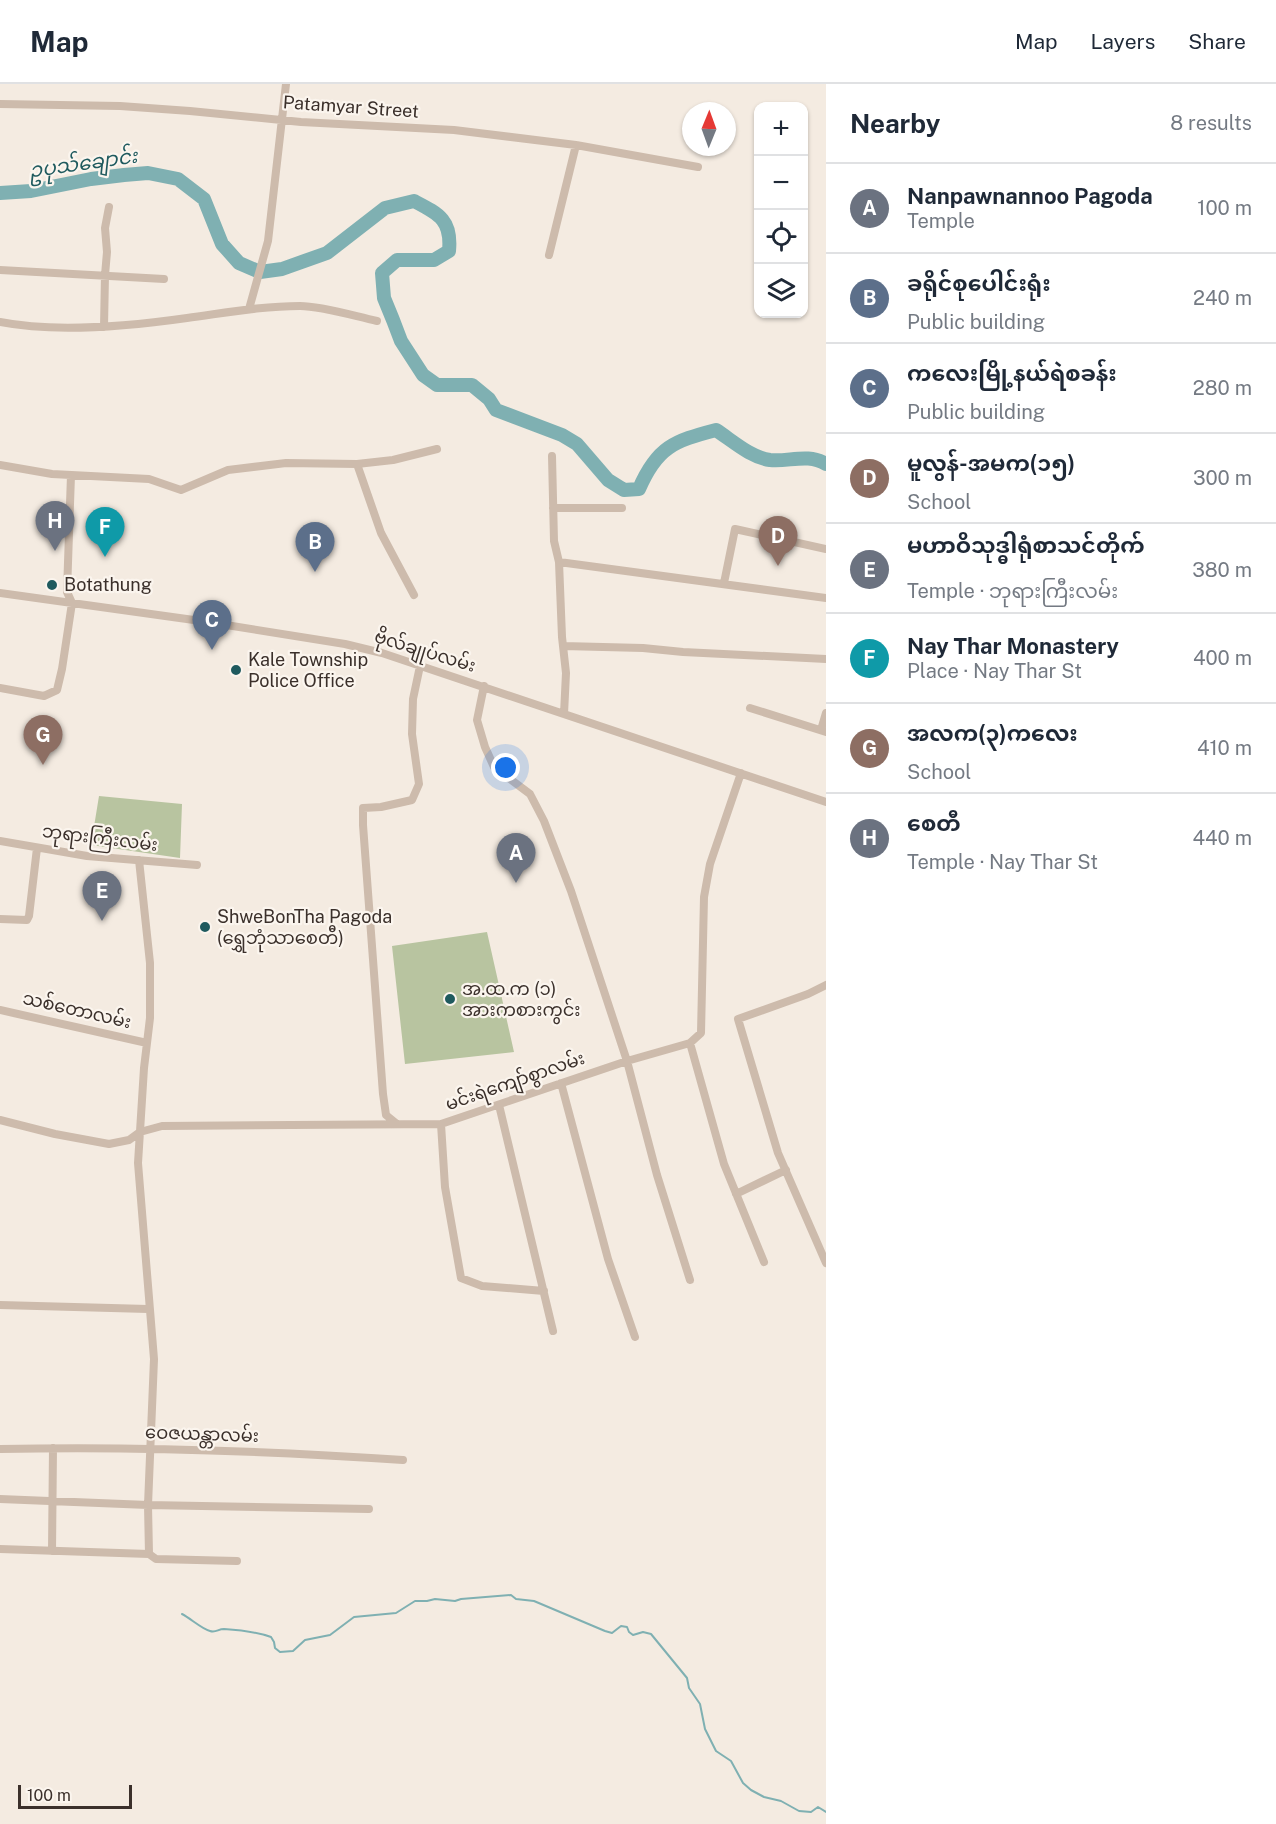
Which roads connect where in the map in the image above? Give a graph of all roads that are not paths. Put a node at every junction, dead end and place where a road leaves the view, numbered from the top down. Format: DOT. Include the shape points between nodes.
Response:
graph roads {
  1 [pos="286,84"];
  2 [pos="0,104"];
  3 [pos="283,120"];
  4 [pos="576,145"];
  5 [pos="698,167"];
  6 [pos="109,207"];
  7 [pos="549,255"];
  8 [pos="0,270"];
  9 [pos="105,275"];
  10 [pos="164,279"];
  11 [pos="249,309"];
  12 [pos="377,321"];
  13 [pos="0,322"];
  14 [pos="104,327"];
  15 [pos="437,448"];
  16 [pos="552,456"];
  17 [pos="357,464"];
  18 [pos="0,465"];
  19 [pos="71,475"];
  20 [pos="553,508"];
  21 [pos="622,508"];
  22 [pos="826,549"];
  23 [pos="559,562"];
  24 [pos="724,583"];
  25 [pos="0,593"];
  26 [pos="414,595"];
  27 [pos="826,598"];
  28 [pos="72,603"];
  29 [pos="563,646"];
  30 [pos="826,659"];
  31 [pos="420,666"];
  32 [pos="484,686"];
  33 [pos="0,687"];
  34 [pos="750,708"];
  35 [pos="826,713"];
  36 [pos="564,714"];
  37 [pos="824,731"];
  38 [pos="741,773"];
  39 [pos="826,802"];
  40 [pos="0,841"];
  41 [pos="37,848"];
  42 [pos="139,861"];
  43 [pos="196,865"];
  44 [pos="0,919"];
  45 [pos="826,985"];
  46 [pos="0,1010"];
  47 [pos="147,1042"];
  48 [pos="690,1043"];
  49 [pos="627,1061"];
  50 [pos="561,1083"];
  51 [pos="500,1105"];
  52 [pos="0,1120"];
  53 [pos="441,1124"];
  54 [pos="397,1125"];
  55 [pos="140,1132"];
  56 [pos="786,1170"];
  57 [pos="736,1194"];
  58 [pos="764,1262"];
  59 [pos="826,1263"];
  60 [pos="690,1280"];
  61 [pos="544,1291"];
  62 [pos="0,1305"];
  63 [pos="148,1309"];
  64 [pos="553,1331"];
  65 [pos="635,1337"];
  66 [pos="53,1448"];
  67 [pos="0,1449"];
  68 [pos="152,1449"];
  69 [pos="403,1460"];
  70 [pos="0,1499"];
  71 [pos="53,1501"];
  72 [pos="148,1506"];
  73 [pos="369,1509"];
  74 [pos="0,1549"];
  75 [pos="52,1551"];
  76 [pos="149,1554"];
  77 [pos="237,1561"];
  1 -- 3 [label="street"];
  2 -- 3 [label="street, Patamyar Street" via="132,107"];
  3 -- 4 [label="street, Patamyar Street" via="454,130"];
  3 -- 11 [label="street" via="268,241"];
  4 -- 5 [label="street, Patamyar Street"];
  4 -- 7 [label="street"];
  6 -- 9 [label="street"];
  8 -- 9 [label="street"];
  9 -- 10 [label="street"];
  9 -- 14 [label="street"];
  11 -- 12 [label="street" via="303,306"];
  11 -- 14 [label="street"];
  13 -- 14 [label="street" via="19,326"];
  15 -- 17 [label="street" via="393,460"];
  16 -- 20 [label="street"];
  17 -- 19 [label="street" via="286,463 228,470 181,490 149,479"];
  17 -- 26 [label="street" via="381,533"];
  18 -- 19 [label="street"];
  19 -- 28 [label="street" via="67,592"];
  20 -- 21 [label="street"];
  20 -- 23 [label="street"];
  22 -- 24 [label="street" via="735,529"];
  23 -- 24 [label="street"];
  23 -- 29 [label="street"];
  24 -- 27 [label="street"];
  25 -- 28 [label="street, ဗိုလ်ချုပ်လမ်း"];
  28 -- 31 [label="street, ဗိုလ်ချုပ်လမ်း" via="345,644"];
  28 -- 33 [label="street" via="57,690 44,696"];
  29 -- 30 [label="street"];
  29 -- 36 [label="street"];
  31 -- 32 [label="street, ဗိုလ်ချုပ်လမ်း"];
  31 -- 54 [label="street" via="413,699 412,734 419,784 412,800 363,808 383,1094 386,1115"];
  32 -- 36 [label="street, ဗိုလ်ချုပ်လမ်း"];
  32 -- 49 [label="street" via="477,720 485,747 494,768 530,794 544,821"];
  34 -- 37 [label="street"];
  35 -- 37 [label="street"];
  36 -- 38 [label="street, ဗိုလ်ချုပ်လမ်း"];
  38 -- 39 [label="street, ဗိုလ်ချုပ်လမ်း"];
  38 -- 48 [label="street" via="708,874 701,1033"];
  40 -- 41 [label="street, ဘုရားကြီးလမ်း"];
  41 -- 42 [label="street, ဘုရားကြီးလမ်း"];
  41 -- 44 [label="street" via="27,920"];
  42 -- 43 [label="street, ဘုရားကြီးလမ်း"];
  42 -- 47 [label="street" via="150,963"];
  45 -- 56 [label="street" via="738,1019"];
  46 -- 47 [label="street, သစ်တောလမ်း"];
  47 -- 55 [label="street"];
  48 -- 49 [label="street, မင်းရဲကျော်စွာလမ်း"];
  48 -- 57 [label="street"];
  49 -- 50 [label="street, မင်းရဲကျော်စွာလမ်း"];
  49 -- 60 [label="street"];
  50 -- 51 [label="street, မင်းရဲကျော်စွာလမ်း"];
  50 -- 65 [label="street" via="608,1259"];
  51 -- 53 [label="street, မင်းရဲကျော်စွာလမ်း"];
  51 -- 61 [label="street"];
  52 -- 55 [label="street, မင်းရဲကျော်စွာလမ်း" via="109,1144 129,1140"];
  53 -- 54 [label="street, မင်းရဲကျော်စွာလမ်း"];
  53 -- 61 [label="street" via="445,1187 461,1278 482,1286"];
  54 -- 55 [label="street, မင်းရဲကျော်စွာလမ်း" via="185,1125"];
  55 -- 63 [label="street" via="138,1163"];
  56 -- 57 [label="street"];
  56 -- 59 [label="street"];
  57 -- 58 [label="street"];
  61 -- 64 [label="street"];
  62 -- 63 [label="street"];
  63 -- 68 [label="street" via="154,1359"];
  66 -- 67 [label="street, ဝေဇယန္တာလမ်း"];
  66 -- 68 [label="street, ဝေဇယန္တာလမ်း"];
  66 -- 71 [label="street"];
  68 -- 69 [label="street, ဝေဇယန္တာလမ်း"];
  68 -- 72 [label="street"];
  70 -- 71 [label="street"];
  71 -- 72 [label="street"];
  71 -- 75 [label="street"];
  72 -- 73 [label="street"];
  72 -- 76 [label="street"];
  74 -- 75 [label="street"];
  75 -- 76 [label="street"];
  76 -- 77 [label="street" via="156,1559"];
}
